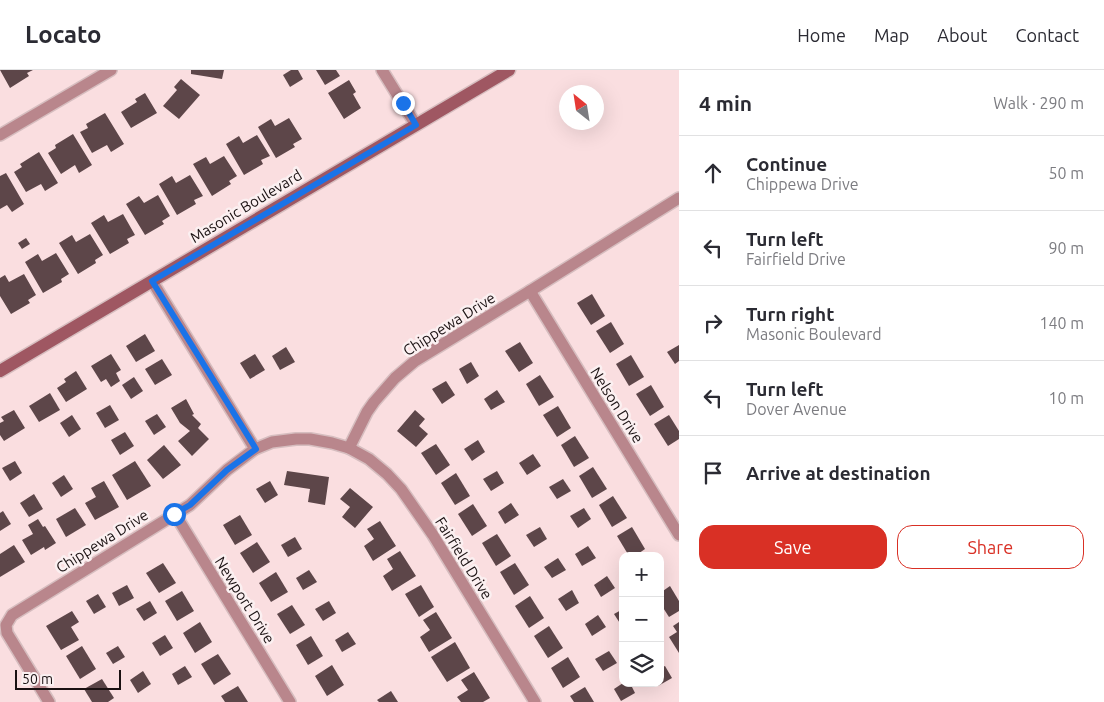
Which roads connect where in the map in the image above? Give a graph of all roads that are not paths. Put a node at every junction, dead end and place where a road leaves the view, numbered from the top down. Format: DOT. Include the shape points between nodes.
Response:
graph roads {
  1 [pos="111,70"];
  2 [pos="382,70"];
  3 [pos="509,70"];
  4 [pos="416,125"];
  5 [pos="0,135"];
  6 [pos="679,198"];
  7 [pos="152,281"];
  8 [pos="530,291"];
  9 [pos="0,371"];
  10 [pos="349,448"];
  11 [pos="256,449"];
  12 [pos="174,514"];
  13 [pos="679,535"];
  14 [pos="49,702"];
  15 [pos="290,702"];
  16 [pos="535,702"];
  1 -- 5 [label="street"];
  2 -- 4 [label="street"];
  3 -- 4 [label="street, Masonic Boulevard"];
  4 -- 7 [label="street, Masonic Boulevard"];
  6 -- 8 [label="street, Chippewa Drive"];
  7 -- 9 [label="street, Masonic Boulevard"];
  7 -- 11 [label="street"];
  8 -- 10 [label="street, Chippewa Drive" via="404,369 367,412"];
  8 -- 13 [label="street, Nelson Drive"];
  10 -- 11 [label="street, Chippewa Drive" via="296,439 272,442"];
  10 -- 16 [label="street, Fairfield Drive" via="369,459 401,489"];
  11 -- 12 [label="street, Chippewa Drive" via="227,470 190,505"];
  12 -- 14 [label="street, Chippewa Drive" via="21,608 6,624 7,633"];
  12 -- 15 [label="street, Newport Drive"];
}
